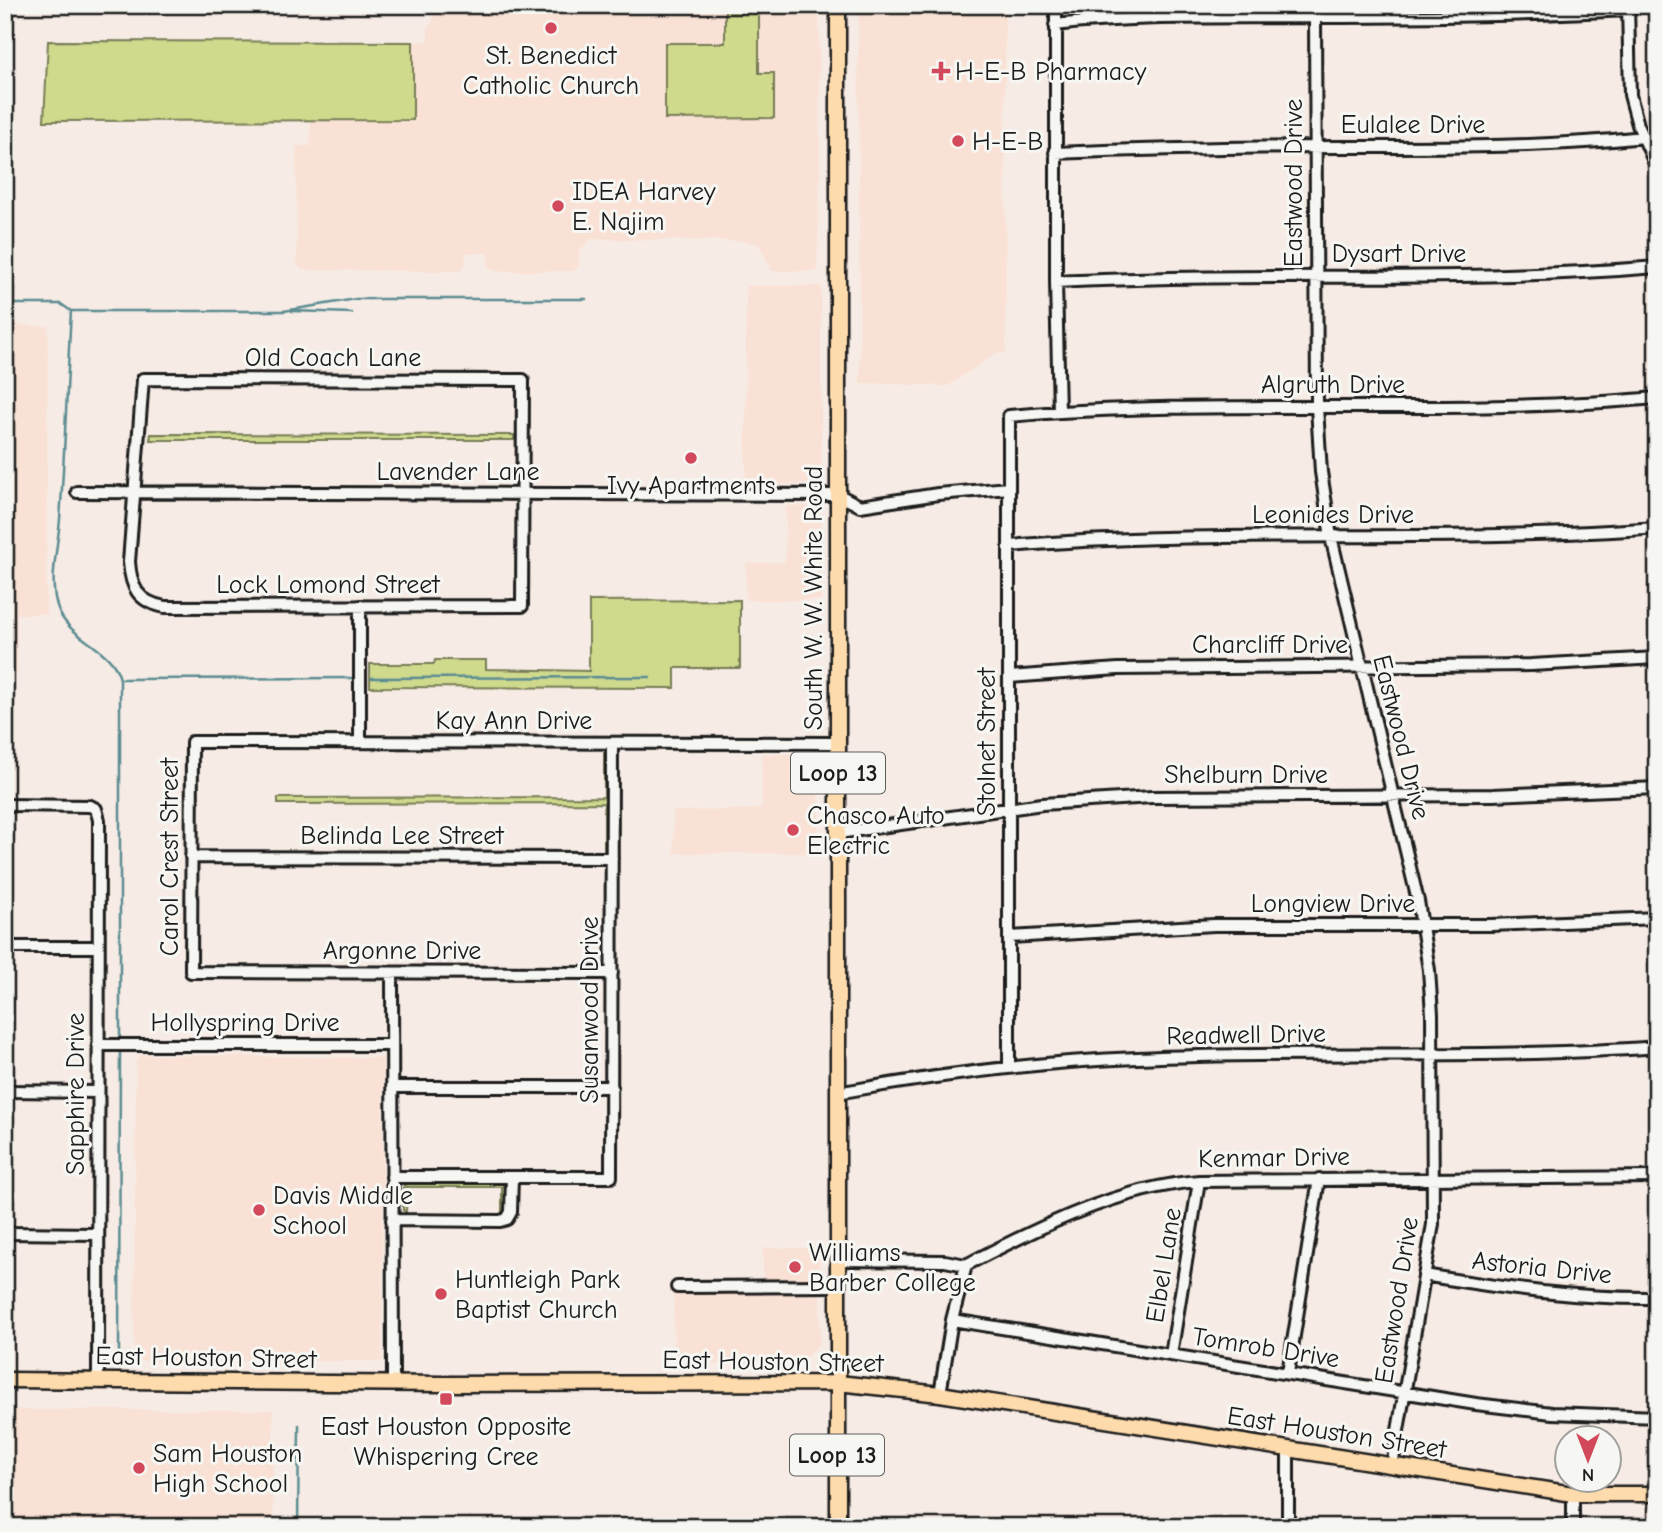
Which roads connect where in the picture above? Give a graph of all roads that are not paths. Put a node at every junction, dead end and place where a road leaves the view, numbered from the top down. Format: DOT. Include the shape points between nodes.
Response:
graph roads {
  1 [pos="838,5"];
  2 [pos="1055,5"];
  3 [pos="1628,8"];
  4 [pos="1315,17"];
  5 [pos="1055,25"];
  6 [pos="1644,137"];
  7 [pos="1316,147"];
  8 [pos="1055,153"];
  9 [pos="1657,167"];
  10 [pos="1657,267"];
  11 [pos="1317,276"];
  12 [pos="1056,282"];
  13 [pos="1657,398"];
  14 [pos="1317,407"];
  15 [pos="1059,412"];
  16 [pos="1009,416"];
  17 [pos="1009,488"];
  18 [pos="77,492"];
  19 [pos="135,493"];
  20 [pos="523,494"];
  21 [pos="839,495"];
  22 [pos="1657,528"];
  23 [pos="1331,537"];
  24 [pos="1009,546"];
  25 [pos="360,606"];
  26 [pos="1657,658"];
  27 [pos="1361,666"];
  28 [pos="1009,677"];
  29 [pos="191,742"];
  30 [pos="360,742"];
  31 [pos="612,743"];
  32 [pos="837,743"];
  33 [pos="1657,788"];
  34 [pos="1394,796"];
  35 [pos="5,805"];
  36 [pos="1009,808"];
  37 [pos="838,833"];
  38 [pos="191,858"];
  39 [pos="612,858"];
  40 [pos="1657,918"];
  41 [pos="1422,926"];
  42 [pos="1010,937"];
  43 [pos="5,947"];
  44 [pos="98,947"];
  45 [pos="191,972"];
  46 [pos="392,973"];
  47 [pos="612,973"];
  48 [pos="98,1045"];
  49 [pos="392,1045"];
  50 [pos="1657,1047"];
  51 [pos="1433,1055"];
  52 [pos="1009,1068"];
  53 [pos="392,1087"];
  54 [pos="612,1087"];
  55 [pos="5,1091"];
  56 [pos="98,1092"];
  57 [pos="837,1093"];
  58 [pos="392,1177"];
  59 [pos="512,1177"];
  60 [pos="1657,1177"];
  61 [pos="1433,1178"];
  62 [pos="1319,1179"];
  63 [pos="1199,1181"];
  64 [pos="392,1220"];
  65 [pos="5,1233"];
  66 [pos="98,1234"];
  67 [pos="838,1261"];
  68 [pos="966,1265"];
  69 [pos="1424,1275"];
  70 [pos="838,1286"];
  71 [pos="677,1287"];
  72 [pos="1657,1298"];
  73 [pos="952,1320"];
  74 [pos="1171,1356"];
  75 [pos="1288,1373"];
  76 [pos="5,1380"];
  77 [pos="98,1380"];
  78 [pos="393,1383"];
  79 [pos="838,1383"];
  80 [pos="1404,1392"];
  81 [pos="940,1394"];
  82 [pos="1657,1417"];
  83 [pos="1288,1450"];
  84 [pos="1392,1466"];
  85 [pos="1554,1491"];
  86 [pos="1573,1494"];
  87 [pos="1624,1494"];
  88 [pos="1657,1494"];
  89 [pos="838,1527"];
  90 [pos="1288,1527"];
  91 [pos="1573,1527"];
  1 -- 21 [label="main road, South W. W. White Road / Loop 13"];
  2 -- 5 [label="street"];
  3 -- 4 [label="street" via="1499,16"];
  3 -- 6 [label="street" via="1630,95"];
  4 -- 5 [label="street"];
  4 -- 7 [label="street, Eastwood Drive"];
  5 -- 8 [label="street"];
  6 -- 7 [label="street, Eulalee Drive" via="1492,146"];
  6 -- 9 [label="street"];
  7 -- 8 [label="street, Eulalee Drive"];
  7 -- 11 [label="street, Eastwood Drive"];
  8 -- 12 [label="street"];
  10 -- 11 [label="street, Dysart Drive" via="1527,275"];
  11 -- 12 [label="street, Dysart Drive"];
  11 -- 14 [label="street, Eastwood Drive"];
  12 -- 15 [label="street"];
  13 -- 14 [label="street, Algruth Drive" via="1494,406"];
  14 -- 15 [label="street, Algruth Drive"];
  14 -- 23 [label="street, Eastwood Drive"];
  15 -- 16 [label="street, Algruth Drive"];
  16 -- 17 [label="street, Stolnet Street"];
  17 -- 21 [label="street" via="860,506"];
  17 -- 24 [label="street, Stolnet Street"];
  18 -- 19 [label="street, Lavender Lane"];
  19 -- 20 [label="street, Lavender Lane"];
  19 -- 20 [label="street, Old Coach Lane" via="143,379 523,380"];
  19 -- 25 [label="street, Lock Lomond Street" via="129,562 132,586 156,605"];
  20 -- 21 [label="street, Lavender Lane"];
  20 -- 25 [label="street, Lock Lomond Street" via="522,606"];
  21 -- 32 [label="main road, South W. W. White Road / Loop 13"];
  22 -- 23 [label="street, Leonides Drive" via="1510,536"];
  23 -- 24 [label="street, Leonides Drive" via="1115,539"];
  23 -- 27 [label="street, Eastwood Drive"];
  24 -- 28 [label="street, Stolnet Street"];
  25 -- 30 [label="street"];
  26 -- 27 [label="street, Charcliff Drive" via="1531,665"];
  27 -- 28 [label="street, Charcliff Drive" via="1118,669"];
  27 -- 34 [label="street, Eastwood Drive"];
  28 -- 36 [label="street, Stolnet Street"];
  29 -- 30 [label="street, Kay Ann Drive"];
  29 -- 38 [label="street, Carol Crest Street"];
  30 -- 31 [label="street, Kay Ann Drive"];
  31 -- 32 [label="street, Kay Ann Drive"];
  31 -- 39 [label="street, Susanwood Drive"];
  32 -- 37 [label="main road, South W. W. White Road / Loop 13"];
  33 -- 34 [label="street, Shelburn Drive"];
  34 -- 36 [label="street, Shelburn Drive" via="1152,797"];
  34 -- 41 [label="street, Eastwood Drive"];
  35 -- 44 [label="street, Sapphire Drive" via="96,809"];
  36 -- 37 [label="street, Shelburn Drive"];
  36 -- 42 [label="street, Stolnet Street"];
  37 -- 57 [label="main road, South W. W. White Road / Loop 13"];
  38 -- 39 [label="street, Belinda Lee Street"];
  38 -- 45 [label="street, Carol Crest Street"];
  39 -- 47 [label="street, Susanwood Drive"];
  40 -- 41 [label="street, Longview Drive"];
  41 -- 42 [label="street, Longview Drive" via="1214,925"];
  41 -- 51 [label="street, Eastwood Drive"];
  42 -- 52 [label="street, Stolnet Street"];
  43 -- 44 [label="street"];
  44 -- 48 [label="street, Sapphire Drive"];
  45 -- 46 [label="street, Argonne Drive"];
  46 -- 47 [label="street, Argonne Drive"];
  46 -- 49 [label="street"];
  47 -- 54 [label="street, Susanwood Drive"];
  48 -- 49 [label="street, Hollyspring Drive"];
  48 -- 56 [label="street, Sapphire Drive"];
  49 -- 53 [label="street"];
  50 -- 51 [label="street, Readwell Drive"];
  51 -- 52 [label="street, Readwell Drive" via="1139,1058"];
  51 -- 61 [label="street, Eastwood Drive"];
  52 -- 57 [label="street, Readwell Drive"];
  53 -- 54 [label="street"];
  53 -- 58 [label="street"];
  54 -- 59 [label="street, Susanwood Drive" via="611,1177"];
  55 -- 56 [label="street"];
  56 -- 66 [label="street, Sapphire Drive"];
  57 -- 67 [label="main road, South W. W. White Road / Loop 13"];
  58 -- 59 [label="street, Susanwood Drive"];
  58 -- 64 [label="street"];
  59 -- 64 [label="street" via="507,1219"];
  60 -- 61 [label="street, Kenmar Drive"];
  61 -- 62 [label="street, Kenmar Drive"];
  61 -- 69 [label="street, Eastwood Drive" via="1433,1224"];
  62 -- 63 [label="street, Kenmar Drive"];
  62 -- 75 [label="street"];
  63 -- 68 [label="street, Kenmar Drive" via="1126,1194"];
  63 -- 74 [label="street, Elbel Lane"];
  64 -- 78 [label="street"];
  65 -- 66 [label="street"];
  66 -- 77 [label="street, Sapphire Drive"];
  67 -- 68 [label="street"];
  67 -- 70 [label="main road, South W. W. White Road / Loop 13"];
  68 -- 73 [label="street"];
  69 -- 72 [label="street, Astoria Drive" via="1548,1293"];
  69 -- 80 [label="street, Eastwood Drive"];
  70 -- 71 [label="street"];
  70 -- 79 [label="main road, South W. W. White Road / Loop 13"];
  73 -- 74 [label="street, Tomrob Drive"];
  73 -- 81 [label="street"];
  74 -- 75 [label="street, Tomrob Drive"];
  75 -- 80 [label="street, Tomrob Drive"];
  76 -- 77 [label="main road, East Houston Street"];
  77 -- 78 [label="main road, East Houston Street"];
  78 -- 79 [label="main road, East Houston Street"];
  79 -- 81 [label="main road, East Houston Street"];
  79 -- 89 [label="main road, South W. W. White Road / Loop 13"];
  80 -- 82 [label="street, Tomrob Drive" via="1552,1413"];
  80 -- 84 [label="street, Eastwood Drive"];
  81 -- 83 [label="main road, East Houston Street"];
  83 -- 84 [label="main road, East Houston Street"];
  83 -- 90 [label="street"];
  84 -- 85 [label="main road, East Houston Street"];
  86 -- 91 [label="street"];
  87 -- 88 [label="main road, East Houston Street"];
}
